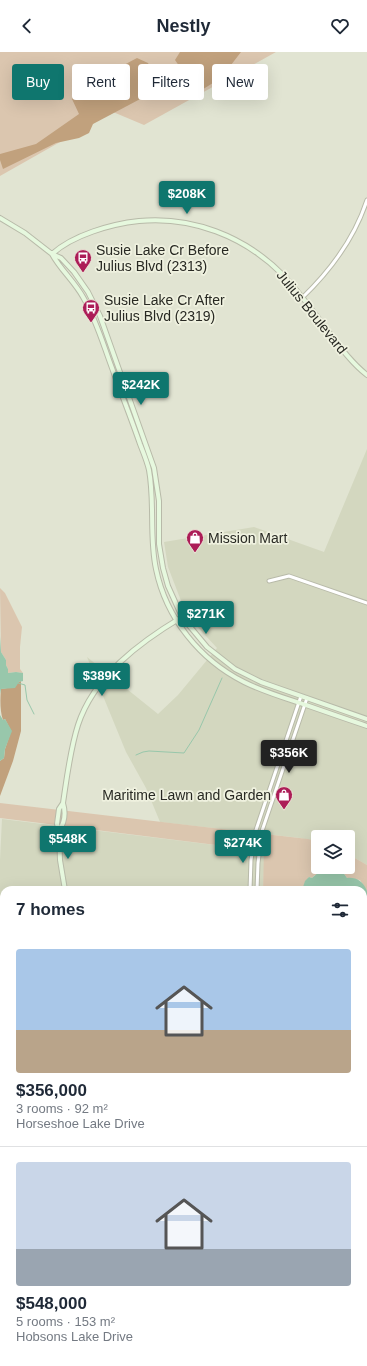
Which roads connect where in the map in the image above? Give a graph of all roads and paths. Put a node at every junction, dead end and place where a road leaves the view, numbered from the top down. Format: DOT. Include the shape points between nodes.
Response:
graph roads {
  1 [pos="367,200"];
  2 [pos="0,218"];
  3 [pos="52,254"];
  4 [pos="302,298"];
  5 [pos="367,375"];
  6 [pos="269,581"];
  7 [pos="367,603"];
  8 [pos="182,617"];
  9 [pos="176,621"];
  10 [pos="301,696"];
  11 [pos="307,698"];
  12 [pos="299,702"];
  13 [pos="305,704"];
  14 [pos="367,719"];
  15 [pos="367,726"];
  16 [pos="64,886"];
  17 [pos="250,886"];
  18 [pos="257,886"];
  1 -- 4 [label="street" via="346,244"];
  2 -- 3 [label="street"];
  3 -- 4 [label="street, Julius Boulevard" via="76,239 110,226 147,221 185,223 214,231 248,247 278,270"];
  3 -- 8 [label="street" via="62,258 74,272 100,316 154,468 159,501 159,544 163,568 169,590"];
  3 -- 9 [label="street" via="83,297 94,319 139,441 148,470 153,502 156,569"];
  4 -- 5 [label="street, Julius Boulevard" via="351,360"];
  6 -- 7 [label="street" via="289,576"];
  8 -- 9 [label="street"];
  8 -- 10 [label="street" via="207,647 235,669 261,682"];
  9 -- 12 [label="street" via="194,644 223,670 245,682"];
  9 -- 16 [label="street" via="130,653 103,680 84,710 73,743 63,803 63,824 59,831"];
  10 -- 11 [label="street"];
  10 -- 12 [label="street"];
  11 -- 13 [label="street"];
  11 -- 14 [label="street"];
  12 -- 13 [label="street"];
  12 -- 17 [label="street" via="258,821 253,843"];
  13 -- 15 [label="street"];
  13 -- 18 [label="street" via="262,831"];
}
